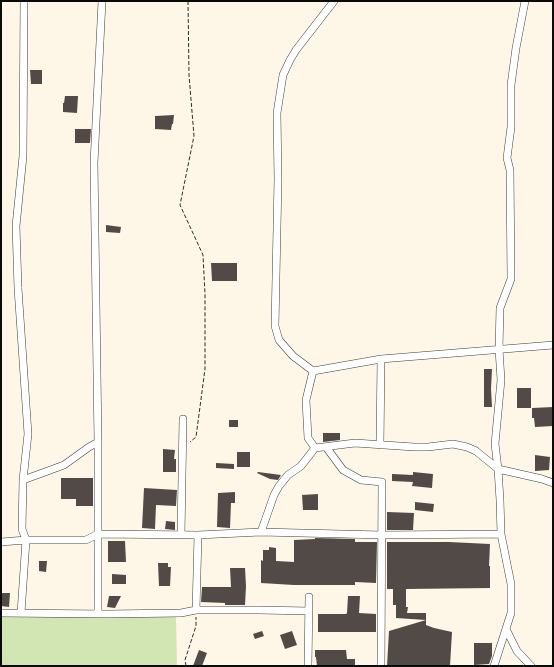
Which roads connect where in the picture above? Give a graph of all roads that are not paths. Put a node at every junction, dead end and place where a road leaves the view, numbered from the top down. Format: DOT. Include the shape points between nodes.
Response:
graph roads {
  1 [pos="24,1"];
  2 [pos="102,1"];
  3 [pos="334,1"];
  4 [pos="525,1"];
  5 [pos="553,345"];
  6 [pos="499,349"];
  7 [pos="381,359"];
  8 [pos="313,371"];
  9 [pos="183,419"];
  10 [pos="98,442"];
  11 [pos="380,445"];
  12 [pos="326,447"];
  13 [pos="315,448"];
  14 [pos="498,469"];
  15 [pos="23,480"];
  16 [pos="553,483"];
  17 [pos="261,532"];
  18 [pos="98,534"];
  19 [pos="500,534"];
  20 [pos="181,535"];
  21 [pos="198,535"];
  22 [pos="382,535"];
  23 [pos="26,540"];
  24 [pos="1,542"];
  25 [pos="309,597"];
  26 [pos="196,610"];
  27 [pos="309,611"];
  28 [pos="1,613"];
  29 [pos="21,613"];
  30 [pos="98,614"];
  31 [pos="506,629"];
  32 [pos="308,666"];
  33 [pos="381,666"];
  34 [pos="494,666"];
  35 [pos="531,666"];
  1 -- 15 [label="street" via="23,156 16,226 18,296 28,434"];
  2 -- 10 [label="street" via="94,162"];
  3 -- 8 [label="street" via="287,65 282,75 277,113 275,326 279,340 292,356"];
  4 -- 6 [label="street" via="511,86 507,158 510,170 511,279 500,308"];
  5 -- 6 [label="street"];
  6 -- 7 [label="street"];
  6 -- 14 [label="street" via="502,380 495,444"];
  7 -- 8 [label="street"];
  7 -- 11 [label="street"];
  8 -- 13 [label="street" via="306,400 308,438"];
  9 -- 20 [label="street"];
  10 -- 15 [label="street" via="64,464"];
  10 -- 18 [label="street"];
  11 -- 12 [label="street" via="355,443"];
  11 -- 14 [label="street" via="421,447 452,444 467,447"];
  12 -- 13 [label="street"];
  12 -- 22 [label="street" via="343,470 361,480 382,482"];
  13 -- 17 [label="street" via="301,466 278,486"];
  14 -- 16 [label="street" via="542,478"];
  14 -- 19 [label="street"];
  15 -- 23 [label="street" via="22,529"];
  17 -- 21 [label="street"];
  17 -- 22 [label="street"];
  18 -- 20 [label="street"];
  18 -- 23 [label="street" via="86,540"];
  18 -- 30 [label="street"];
  19 -- 22 [label="street"];
  19 -- 31 [label="street" via="511,584 511,613"];
  20 -- 21 [label="street"];
  21 -- 26 [label="street"];
  22 -- 33 [label="street"];
  23 -- 24 [label="street"];
  23 -- 29 [label="street"];
  25 -- 27 [label="street"];
  26 -- 27 [label="street"];
  26 -- 30 [label="street" via="181,613"];
  27 -- 32 [label="street"];
  28 -- 29 [label="street"];
  29 -- 30 [label="street"];
  31 -- 34 [label="street"];
  31 -- 35 [label="street" via="517,651"];
}
